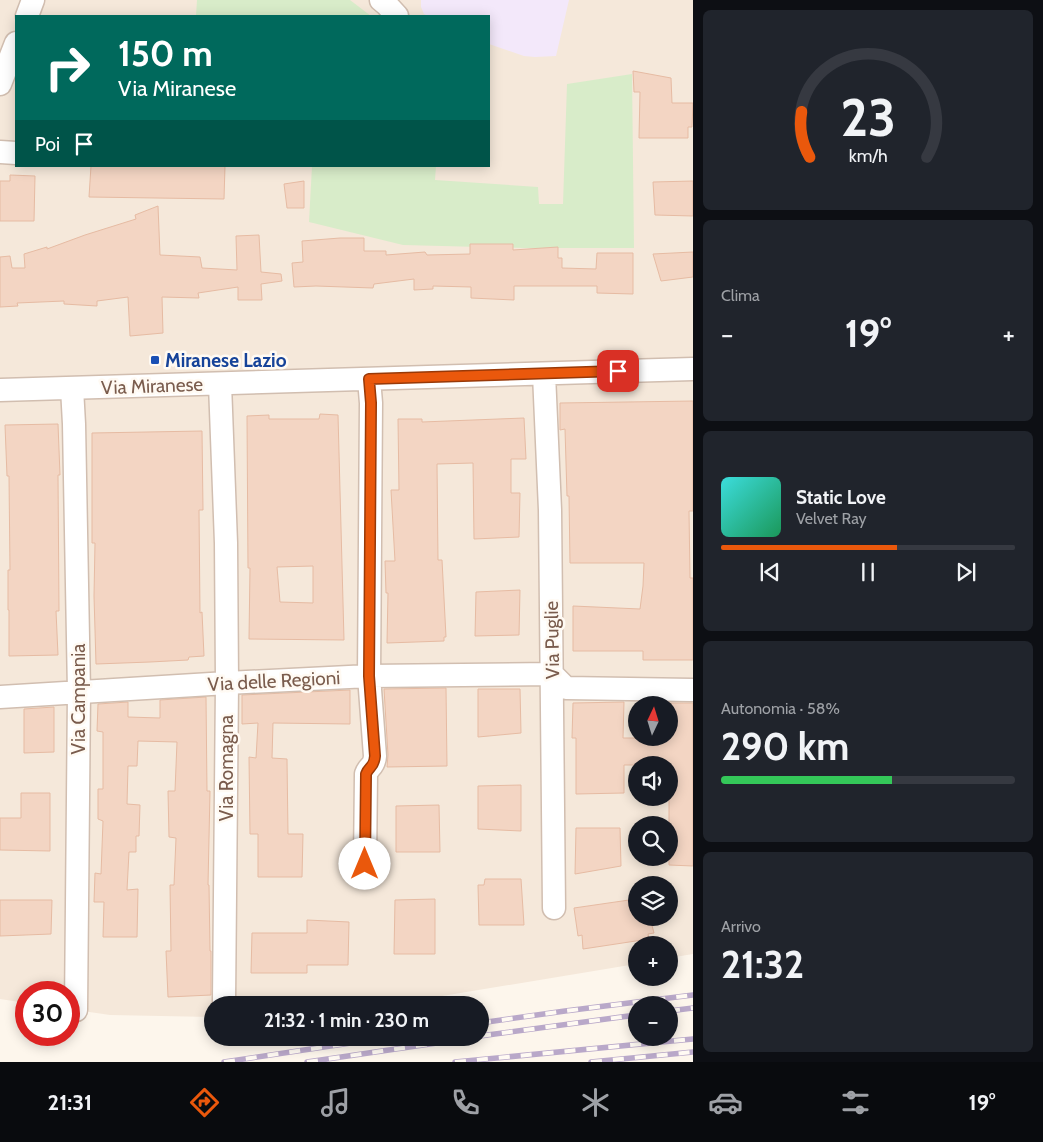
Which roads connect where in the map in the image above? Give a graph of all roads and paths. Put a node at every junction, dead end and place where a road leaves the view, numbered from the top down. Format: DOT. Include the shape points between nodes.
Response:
graph roads {
  1 [pos="33,0"];
  2 [pos="381,0"];
  3 [pos="405,0"];
  4 [pos="27,15"];
  5 [pos="398,15"];
  6 [pos="399,15"];
  7 [pos="15,46"];
  8 [pos="0,84"];
  9 [pos="0,152"];
  10 [pos="15,153"];
  11 [pos="693,369"];
  12 [pos="544,374"];
  13 [pos="369,379"];
  14 [pos="220,384"];
  15 [pos="72,388"];
  16 [pos="0,390"];
  17 [pos="552,674"];
  18 [pos="369,676"];
  19 [pos="227,683"];
  20 [pos="693,690"];
  21 [pos="79,692"];
  22 [pos="0,697"];
  23 [pos="365,864"];
  24 [pos="554,908"];
  25 [pos="76,981"];
  26 [pos="224,996"];
  1 -- 4 [label="street"];
  2 -- 5 [label="street"];
  3 -- 6 [label="street"];
  7 -- 8 [label="street"];
  9 -- 10 [label="street"];
  11 -- 12 [label="street, Via Miranese"];
  12 -- 13 [label="street, Via Miranese"];
  12 -- 17 [label="street, Via Puglie"];
  13 -- 14 [label="street, Via Miranese"];
  13 -- 18 [label="street"];
  14 -- 15 [label="street, Via Miranese"];
  14 -- 19 [label="street, Via Romagna"];
  15 -- 16 [label="street, Via Miranese"];
  15 -- 21 [label="street, Via Campania"];
  17 -- 18 [label="street, Via delle Regioni"];
  17 -- 20 [label="street" via="566,688"];
  17 -- 24 [label="street, Via Puglie"];
  18 -- 19 [label="street, Via delle Regioni"];
  18 -- 23 [label="street" via="375,756 366,774"];
  19 -- 21 [label="street, Via delle Regioni"];
  19 -- 26 [label="street, Via Romagna"];
  21 -- 22 [label="street, Via delle Regioni"];
  21 -- 25 [label="street, Via Campania"];
}
